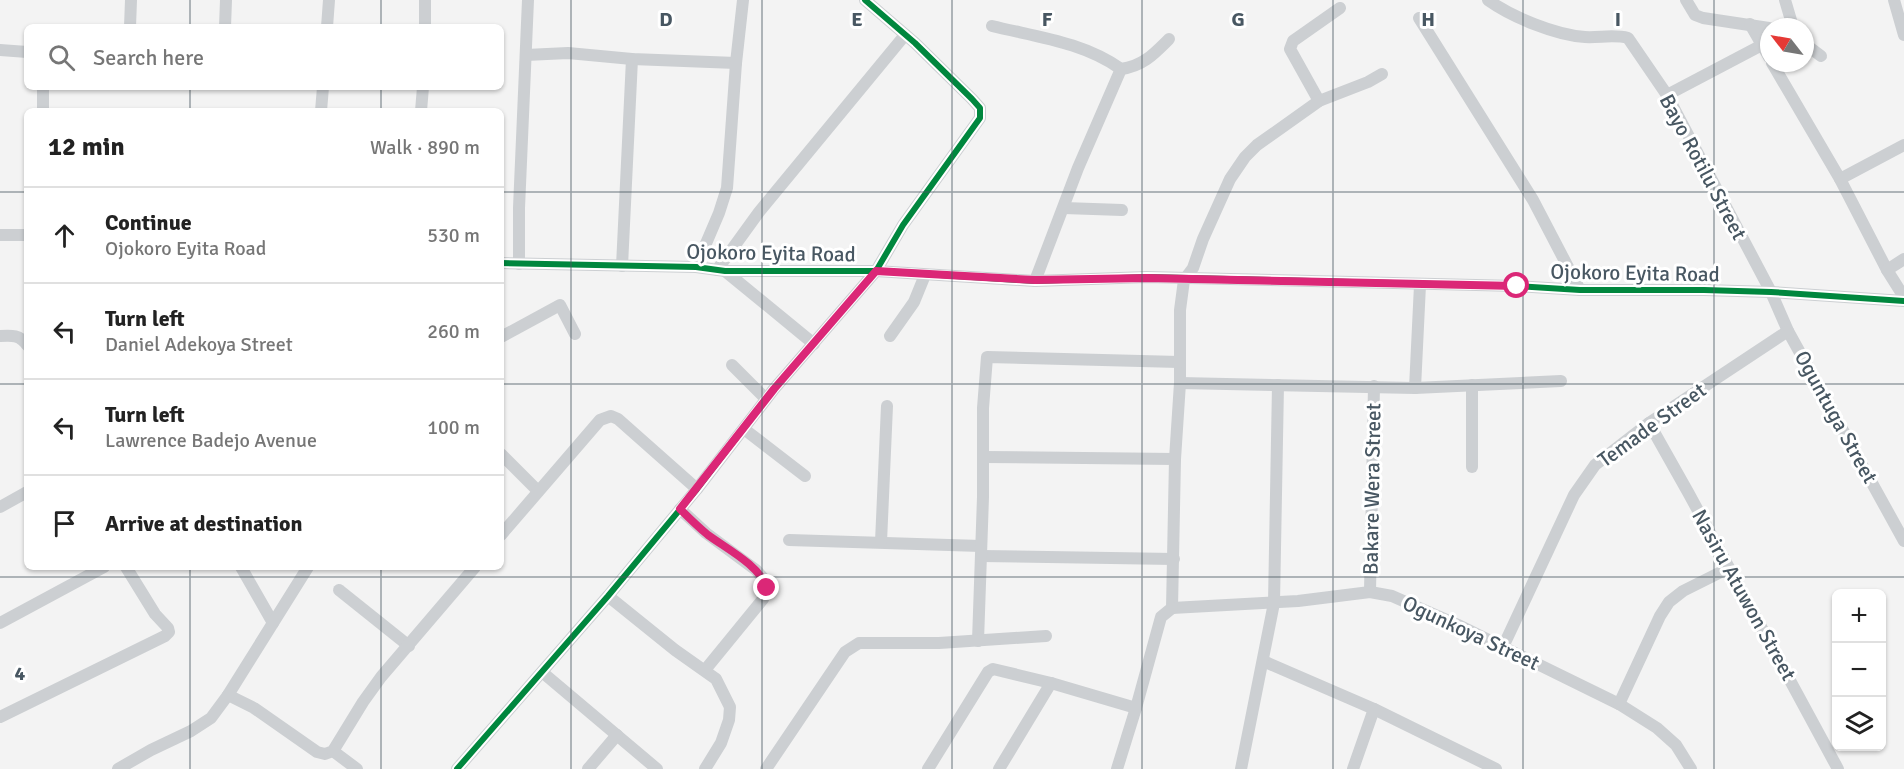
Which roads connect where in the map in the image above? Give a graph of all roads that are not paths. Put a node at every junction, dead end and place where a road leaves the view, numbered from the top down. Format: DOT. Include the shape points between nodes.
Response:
graph roads {
  1 [pos="131,0"];
  2 [pos="226,0"];
  3 [pos="329,0"];
  4 [pos="426,0"];
  5 [pos="528,0"];
  6 [pos="743,0"];
  7 [pos="865,0"];
  8 [pos="1488,0"];
  9 [pos="1686,0"];
  10 [pos="1785,0"];
  11 [pos="1894,0"];
  12 [pos="1340,8"];
  13 [pos="1419,18"];
  14 [pos="1791,18"];
  15 [pos="130,24"];
  16 [pos="225,24"];
  17 [pos="327,24"];
  18 [pos="425,24"];
  19 [pos="1750,24"];
  20 [pos="992,26"];
  21 [pos="1760,26"];
  22 [pos="1904,34"];
  23 [pos="905,35"];
  24 [pos="1169,39"];
  25 [pos="1760,42"];
  26 [pos="1760,46"];
  27 [pos="0,50"];
  28 [pos="1814,51"];
  29 [pos="24,52"];
  30 [pos="526,55"];
  31 [pos="1821,56"];
  32 [pos="632,59"];
  33 [pos="736,63"];
  34 [pos="1121,69"];
  35 [pos="1777,72"];
  36 [pos="1382,74"];
  37 [pos="43,90"];
  38 [pos="323,90"];
  39 [pos="423,90"];
  40 [pos="1667,95"];
  41 [pos="1319,101"];
  42 [pos="43,108"];
  43 [pos="321,108"];
  44 [pos="421,108"];
  45 [pos="1904,145"];
  46 [pos="1840,179"];
  47 [pos="1064,208"];
  48 [pos="1122,210"];
  49 [pos="0,235"];
  50 [pos="24,235"];
  51 [pos="1904,259"];
  52 [pos="504,263"];
  53 [pos="519,264"];
  54 [pos="622,266"];
  55 [pos="696,267"];
  56 [pos="721,270"];
  57 [pos="1887,270"];
  58 [pos="876,271"];
  59 [pos="925,275"];
  60 [pos="1035,280"];
  61 [pos="1184,280"];
  62 [pos="1420,285"];
  63 [pos="1580,290"];
  64 [pos="1771,292"];
  65 [pos="1904,299"];
  66 [pos="1788,331"];
  67 [pos="575,334"];
  68 [pos="504,335"];
  69 [pos="0,336"];
  70 [pos="890,336"];
  71 [pos="24,342"];
  72 [pos="814,344"];
  73 [pos="1179,362"];
  74 [pos="732,365"];
  75 [pos="1561,381"];
  76 [pos="1180,383"];
  77 [pos="1278,385"];
  78 [pos="1472,385"];
  79 [pos="1374,386"];
  80 [pos="1414,388"];
  81 [pos="766,399"];
  82 [pos="887,406"];
  83 [pos="1648,423"];
  84 [pos="744,429"];
  85 [pos="504,457"];
  86 [pos="983,457"];
  87 [pos="1175,459"];
  88 [pos="1472,467"];
  89 [pos="805,476"];
  90 [pos="697,489"];
  91 [pos="538,491"];
  92 [pos="24,494"];
  93 [pos="0,507"];
  94 [pos="680,509"];
  95 [pos="504,531"];
  96 [pos="789,540"];
  97 [pos="1904,541"];
  98 [pos="881,542"];
  99 [pos="981,551"];
  100 [pos="1174,559"];
  101 [pos="1729,568"];
  102 [pos="94,570"];
  103 [pos="128,570"];
  104 [pos="243,570"];
  105 [pos="306,570"];
  106 [pos="472,570"];
  107 [pos="339,590"];
  108 [pos="1370,592"];
  109 [pos="608,596"];
  110 [pos="1274,603"];
  111 [pos="1172,608"];
  112 [pos="0,623"];
  113 [pos="273,624"];
  114 [pos="1046,636"];
  115 [pos="978,641"];
  116 [pos="409,646"];
  117 [pos="1503,647"];
  118 [pos="1263,661"];
  119 [pos="705,670"];
  120 [pos="542,672"];
  121 [pos="1051,683"];
  122 [pos="228,694"];
  123 [pos="1619,704"];
  124 [pos="1136,708"];
  125 [pos="1374,709"];
  126 [pos="0,717"];
  127 [pos="616,735"];
  128 [pos="333,751"];
  129 [pos="118,769"];
  130 [pos="357,769"];
  131 [pos="457,769"];
  132 [pos="588,769"];
  133 [pos="657,769"];
  134 [pos="705,769"];
  135 [pos="766,769"];
  136 [pos="928,769"];
  137 [pos="999,769"];
  138 [pos="1117,769"];
  139 [pos="1241,769"];
  140 [pos="1353,769"];
  141 [pos="1496,769"];
  142 [pos="1691,769"];
  143 [pos="1838,769"];
  1 -- 15 [label="street"];
  2 -- 16 [label="street"];
  3 -- 17 [label="street"];
  4 -- 18 [label="street"];
  5 -- 30 [label="street"];
  6 -- 33 [label="street"];
  7 -- 23 [label="street"];
  8 -- 40 [label="street, Bayo Rotilu Street" via="1524,20 1562,33 1588,38 1624,37"];
  9 -- 19 [label="street" via="1695,15 1703,18"];
  10 -- 14 [label="street"];
  11 -- 22 [label="street"];
  12 -- 41 [label="street" via="1293,41 1290,49"];
  13 -- 63 [label="street" via="1533,200"];
  19 -- 21 [label="street"];
  19 -- 25 [label="street"];
  20 -- 34 [label="street" via="1070,44"];
  23 -- 56 [label="street" via="759,212"];
  23 -- 58 [label="street" via="972,99 980,108 980,118 903,225"];
  24 -- 34 [label="street" via="1148,61"];
  26 -- 40 [label="street"];
  27 -- 29 [label="street"];
  28 -- 31 [label="street"];
  30 -- 32 [label="street" via="568,53"];
  30 -- 53 [label="street"];
  32 -- 33 [label="street"];
  32 -- 54 [label="street"];
  33 -- 55 [label="street" via="727,188"];
  34 -- 47 [label="street"];
  35 -- 46 [label="street"];
  36 -- 41 [label="street"];
  37 -- 42 [label="street"];
  38 -- 43 [label="street"];
  39 -- 44 [label="street"];
  40 -- 64 [label="street, Bayo Rotilu Street"];
  41 -- 61 [label="street" via="1245,157 1230,179 1193,268"];
  45 -- 46 [label="street"];
  46 -- 57 [label="street"];
  47 -- 48 [label="street"];
  47 -- 60 [label="street"];
  49 -- 50 [label="street"];
  51 -- 57 [label="street"];
  52 -- 53 [label="street, Ojokoro Eyita Road"];
  53 -- 54 [label="street, Ojokoro Eyita Road"];
  54 -- 55 [label="street, Ojokoro Eyita Road"];
  55 -- 56 [label="street, Ojokoro Eyita Road"];
  56 -- 58 [label="street, Ojokoro Eyita Road"];
  56 -- 72 [label="street"];
  57 -- 65 [label="street"];
  58 -- 59 [label="street, Ojokoro Eyita Road"];
  58 -- 72 [label="street"];
  59 -- 60 [label="street, Ojokoro Eyita Road"];
  59 -- 70 [label="street" via="914,302"];
  60 -- 61 [label="street, Ojokoro Eyita Road"];
  61 -- 62 [label="street, Ojokoro Eyita Road"];
  61 -- 73 [label="street"];
  62 -- 63 [label="street, Ojokoro Eyita Road"];
  62 -- 80 [label="street"];
  63 -- 64 [label="street, Ojokoro Eyita Road"];
  64 -- 65 [label="street, Ojokoro Eyita Road"];
  64 -- 66 [label="street, Oguntuga Street"];
  66 -- 83 [label="street, Temade Street"];
  66 -- 97 [label="street, Oguntuga Street"];
  67 -- 68 [label="street" via="560,305"];
  69 -- 71 [label="street" via="15,335"];
  72 -- 81 [label="street"];
  73 -- 76 [label="street"];
  73 -- 86 [label="street" via="987,357"];
  74 -- 81 [label="street"];
  75 -- 78 [label="street"];
  76 -- 77 [label="street"];
  76 -- 87 [label="street"];
  77 -- 79 [label="street"];
  77 -- 110 [label="street"];
  78 -- 80 [label="street"];
  78 -- 88 [label="street"];
  79 -- 80 [label="street"];
  79 -- 108 [label="street, Bakare Wera Street"];
  81 -- 84 [label="street"];
  82 -- 98 [label="street"];
  83 -- 101 [label="street, Nasiru Atuwon Street"];
  83 -- 117 [label="street, Temade Street" via="1587,474"];
  84 -- 89 [label="street"];
  84 -- 90 [label="street"];
  85 -- 91 [label="street"];
  86 -- 87 [label="street"];
  86 -- 99 [label="street"];
  87 -- 100 [label="street"];
  90 -- 91 [label="street" via="611,416 600,420"];
  90 -- 94 [label="street"];
  91 -- 95 [label="street"];
  92 -- 93 [label="street"];
  94 -- 109 [label="street"];
  94 -- 119 [label="street" via="756,570 767,588 763,599"];
  96 -- 98 [label="street"];
  98 -- 99 [label="street"];
  99 -- 100 [label="street"];
  99 -- 115 [label="street"];
  100 -- 111 [label="street"];
  101 -- 123 [label="street" via="1669,602"];
  101 -- 143 [label="street, Nasiru Atuwon Street"];
  102 -- 112 [label="street"];
  103 -- 126 [label="street" via="169,632"];
  104 -- 113 [label="street"];
  105 -- 113 [label="street"];
  106 -- 116 [label="street"];
  107 -- 116 [label="street"];
  108 -- 110 [label="street, Ogunkoya Street"];
  108 -- 117 [label="street, Ogunkoya Street" via="1416,605"];
  109 -- 119 [label="street"];
  109 -- 120 [label="street"];
  110 -- 111 [label="street, Ogunkoya Street"];
  110 -- 118 [label="street"];
  111 -- 124 [label="street" via="1161,617"];
  113 -- 122 [label="street"];
  114 -- 115 [label="street"];
  115 -- 135 [label="street" via="859,643 852,647"];
  116 -- 128 [label="street" via="363,702"];
  117 -- 123 [label="street, Ogunkoya Street"];
  118 -- 125 [label="street"];
  118 -- 139 [label="street"];
  119 -- 134 [label="street" via="716,679 730,707 725,735"];
  120 -- 127 [label="street"];
  120 -- 131 [label="street"];
  121 -- 124 [label="street"];
  121 -- 136 [label="street" via="1002,670 988,672"];
  121 -- 137 [label="street"];
  122 -- 128 [label="street" via="255,708 317,752"];
  122 -- 129 [label="street" via="204,723"];
  123 -- 142 [label="street, Ogunkoya Street" via="1676,745"];
  124 -- 138 [label="street"];
  125 -- 140 [label="street"];
  125 -- 141 [label="street"];
  127 -- 132 [label="street"];
  127 -- 133 [label="street"];
  128 -- 130 [label="street"];
}
